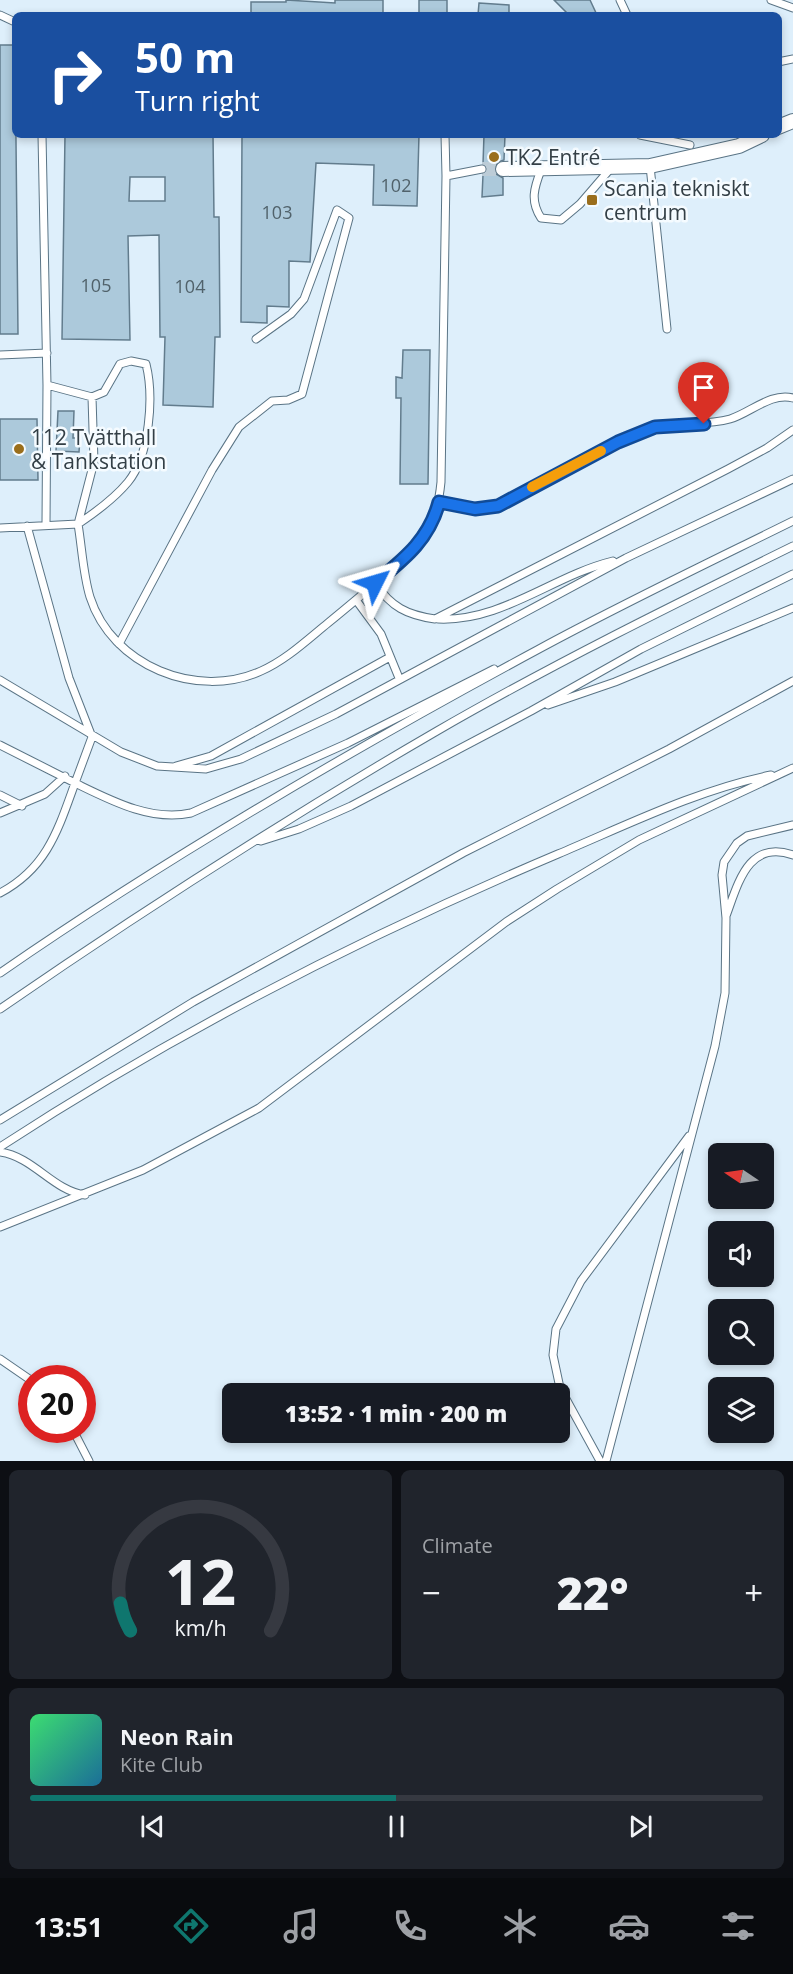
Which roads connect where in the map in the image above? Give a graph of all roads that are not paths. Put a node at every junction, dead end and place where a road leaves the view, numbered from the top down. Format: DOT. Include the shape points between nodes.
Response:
graph roads {
  1 [pos="771,0"];
  2 [pos="793,8"];
  3 [pos="42,138"];
  4 [pos="445,138"];
  5 [pos="655,138"];
  6 [pos="756,138"];
  7 [pos="690,145"];
  8 [pos="650,166"];
  9 [pos="611,168"];
  10 [pos="482,169"];
  11 [pos="503,169"];
  12 [pos="541,170"];
  13 [pos="446,177"];
  14 [pos="667,329"];
  15 [pos="256,339"];
  16 [pos="47,353"];
  17 [pos="0,355"];
  18 [pos="47,385"];
  19 [pos="92,397"];
  20 [pos="793,398"];
  21 [pos="793,430"];
  22 [pos="793,479"];
  23 [pos="439,502"];
  24 [pos="793,520"];
  25 [pos="46,524"];
  26 [pos="78,524"];
  27 [pos="27,526"];
  28 [pos="0,528"];
  29 [pos="793,546"];
  30 [pos="626,558"];
  31 [pos="793,574"];
  32 [pos="375,583"];
  33 [pos="356,600"];
  34 [pos="793,608"];
  35 [pos="435,619"];
  36 [pos="119,644"];
  37 [pos="540,648"];
  38 [pos="390,657"];
  39 [pos="399,678"];
  40 [pos="0,680"];
  41 [pos="793,681"];
  42 [pos="531,711"];
  43 [pos="92,737"];
  44 [pos="0,745"];
  45 [pos="170,768"];
  46 [pos="793,768"];
  47 [pos="780,773"];
  48 [pos="65,777"];
  49 [pos="75,783"];
  50 [pos="0,795"];
  51 [pos="22,806"];
  52 [pos="0,813"];
  53 [pos="793,825"];
  54 [pos="250,844"];
  55 [pos="793,855"];
  56 [pos="0,893"];
  57 [pos="726,918"];
  58 [pos="0,973"];
  59 [pos="0,1009"];
  60 [pos="0,1120"];
  61 [pos="690,1134"];
  62 [pos="0,1147"];
  63 [pos="0,1152"];
  64 [pos="86,1195"];
  65 [pos="0,1227"];
  66 [pos="0,1359"];
  67 [pos="18,1371"];
  68 [pos="80,1443"];
  69 [pos="89,1461"];
  70 [pos="600,1461"];
  71 [pos="606,1461"];
  1 -- 2 [label="lane"];
  3 -- 16 [label="lane"];
  4 -- 13 [label="lane"];
  5 -- 7 [label="lane"];
  6 -- 8 [label="street" via="739,146"];
  8 -- 9 [label="street"];
  8 -- 14 [label="lane"];
  9 -- 12 [label="street"];
  9 -- 12 [label="lane" via="561,220 541,218 533,206 534,186"];
  10 -- 13 [label="lane"];
  11 -- 12 [label="street"];
  13 -- 23 [label="lane"];
  15 -- 36 [label="lane" via="291,314 304,299 337,210 349,218 302,394 272,401 239,427"];
  16 -- 17 [label="lane"];
  16 -- 18 [label="lane"];
  18 -- 19 [label="lane"];
  18 -- 25 [label="lane"];
  19 -- 26 [label="lane" via="94,462"];
  19 -- 26 [label="lane" via="104,392 120,364 146,364 150,382 147,439 130,480 107,504"];
  20 -- 23 [label="lane" via="777,397 746,413 704,424 655,427 618,442 498,506 475,509"];
  21 -- 35 [label="lane" via="728,469"];
  22 -- 30 [label="lane"];
  23 -- 32 [label="lane" via="422,541"];
  24 -- 37 [label="lane"];
  25 -- 26 [label="lane"];
  25 -- 27 [label="lane"];
  26 -- 36 [label="lane" via="90,596 105,627"];
  27 -- 28 [label="lane"];
  27 -- 43 [label="lane" via="69,678"];
  29 -- 54 [label="lane" via="447,726"];
  30 -- 35 [label="lane" via="596,565 479,616"];
  30 -- 39 [label="lane"];
  31 -- 42 [label="lane" via="641,649"];
  32 -- 33 [label="lane"];
  32 -- 35 [label="lane" via="393,606"];
  33 -- 36 [label="lane" via="276,663 225,682 155,670"];
  33 -- 38 [label="lane" via="381,634"];
  34 -- 42 [label="lane" via="615,682"];
  37 -- 49 [label="lane" via="348,743 191,813 173,816 139,810"];
  37 -- 58 [label="lane" via="187,850"];
  38 -- 39 [label="lane"];
  38 -- 45 [label="lane" via="211,756"];
  39 -- 45 [label="lane" via="336,714 241,759 206,769"];
  40 -- 43 [label="lane"];
  41 -- 60 [label="lane" via="463,853 193,1002"];
  42 -- 54 [label="lane" via="351,806 299,829"];
  43 -- 45 [label="lane"];
  43 -- 49 [label="lane"];
  44 -- 48 [label="lane"];
  46 -- 47 [label="lane"];
  47 -- 62 [label="lane" via="672,806 370,939 253,998 84,1092"];
  47 -- 64 [label="lane" via="639,840 595,866 506,922 259,1108 143,1170"];
  48 -- 49 [label="lane"];
  48 -- 51 [label="lane"];
  49 -- 56 [label="lane" via="46,852 30,874"];
  50 -- 51 [label="lane"];
  51 -- 52 [label="lane"];
  53 -- 57 [label="lane" via="747,836 730,851 722,875"];
  54 -- 59 [label="lane"];
  55 -- 57 [label="lane" via="773,851 755,858 738,884"];
  57 -- 61 [label="lane" via="724,993 715,1046"];
  61 -- 70 [label="lane" via="581,1281 556,1329 554,1355 560,1388"];
  61 -- 71 [label="lane"];
  63 -- 64 [label="lane" via="26,1160 62,1187"];
  64 -- 65 [label="lane"];
  66 -- 67 [label="lane"];
  68 -- 69 [label="lane"];
}
